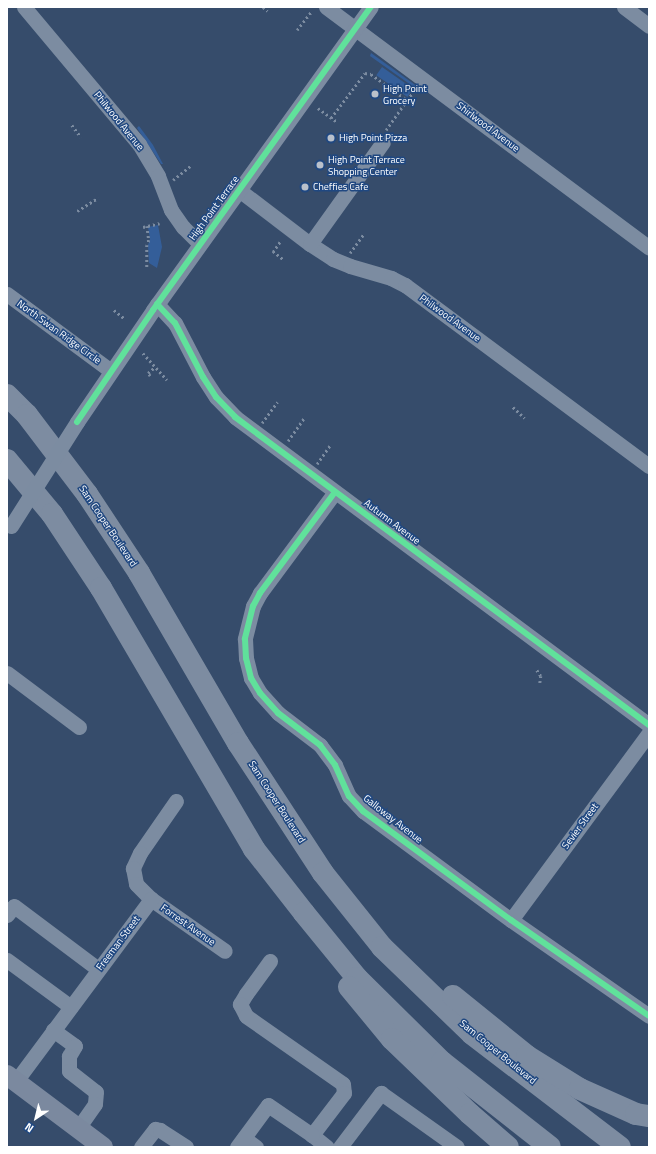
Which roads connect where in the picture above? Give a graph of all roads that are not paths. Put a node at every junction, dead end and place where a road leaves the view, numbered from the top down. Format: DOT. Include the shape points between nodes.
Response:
graph roads {
  1 [pos="24,7"];
  2 [pos="326,7"];
  3 [pos="371,7"];
  4 [pos="624,7"];
  5 [pos="649,26"];
  6 [pos="356,29"];
  7 [pos="382,139"];
  8 [pos="239,190"];
  9 [pos="200,244"];
  10 [pos="310,244"];
  11 [pos="649,248"];
  12 [pos="7,294"];
  13 [pos="157,304"];
  14 [pos="111,371"];
  15 [pos="7,394"];
  16 [pos="7,460"];
  17 [pos="649,466"];
  18 [pos="335,492"];
  19 [pos="9,529"];
  20 [pos="7,673"];
  21 [pos="649,725"];
  22 [pos="79,726"];
  23 [pos="649,732"];
  24 [pos="176,801"];
  25 [pos="254,849"];
  26 [pos="323,873"];
  27 [pos="151,899"];
  28 [pos="7,915"];
  29 [pos="511,920"];
  30 [pos="225,951"];
  31 [pos="7,960"];
  32 [pos="270,961"];
  33 [pos="98,970"];
  34 [pos="71,1007"];
  35 [pos="649,1016"];
  36 [pos="53,1030"];
  37 [pos="11,1078"];
  38 [pos="649,1116"];
  39 [pos="78,1128"];
  40 [pos="312,1135"];
  41 [pos="240,1142"];
  42 [pos="103,1147"];
  43 [pos="141,1147"];
  44 [pos="186,1147"];
  45 [pos="256,1147"];
  46 [pos="327,1147"];
  47 [pos="340,1147"];
  48 [pos="457,1147"];
  49 [pos="508,1147"];
  50 [pos="550,1147"];
  51 [pos="620,1147"];
  1 -- 9 [label="street, Philwood Avenue" via="135,139 158,176 171,210"];
  2 -- 6 [label="street, Shirlwood Avenue"];
  3 -- 6 [label="street, High Point Terrace"];
  4 -- 5 [label="street"];
  6 -- 8 [label="street, High Point Terrace"];
  6 -- 11 [label="street, Shirlwood Avenue"];
  7 -- 10 [label="street"];
  8 -- 9 [label="street, High Point Terrace"];
  8 -- 10 [label="street, Philwood Avenue"];
  9 -- 13 [label="street, High Point Terrace"];
  10 -- 17 [label="street, Philwood Avenue" via="344,264 391,278 405,286"];
  12 -- 14 [label="street, North Swan Ridge Circle"];
  13 -- 14 [label="street, High Point Terrace"];
  13 -- 18 [label="street, Autumn Avenue" via="175,322 203,377 225,407"];
  14 -- 19 [label="street, High Point Terrace, bridge"];
  15 -- 26 [label="highway, Sam Cooper Boulevard" via="27,415 87,494 139,573 238,743"];
  16 -- 25 [label="highway" via="52,514 101,588"];
  18 -- 21 [label="street, Autumn Avenue"];
  18 -- 29 [label="street, Galloway Avenue" via="253,606 246,639 246,658 251,678 271,706 320,745 335,765 350,796 363,811"];
  20 -- 22 [label="street"];
  23 -- 29 [label="street, Sevier Street"];
  24 -- 27 [label="street" via="140,853 133,868 136,884"];
  25 -- 49 [label="highway" via="327,962 392,1039"];
  25 -- 50 [label="highway" via="357,978 442,1062"];
  26 -- 38 [label="highway" via="393,942 462,1004 527,1056 580,1089 636,1114"];
  26 -- 51 [label="highway, Sam Cooper Boulevard" via="382,947 472,1034"];
  27 -- 30 [label="street, Forrest Avenue"];
  27 -- 33 [label="street, Freeman Street"];
  28 -- 33 [label="street" via="14,906"];
  29 -- 35 [label="street, Galloway Avenue"];
  31 -- 34 [label="street"];
  32 -- 40 [label="street" via="240,1004 246,1016 343,1084 344,1093"];
  33 -- 34 [label="street, Freeman Street"];
  34 -- 36 [label="street, Freeman Street"];
  36 -- 37 [label="street, Freeman Street"];
  36 -- 39 [label="street" via="75,1046 68,1056 69,1071 96,1092 95,1104"];
  37 -- 39 [label="main road"];
  39 -- 42 [label="main road"];
  40 -- 41 [label="street" via="268,1105"];
  40 -- 46 [label="street"];
  41 -- 45 [label="street"];
  43 -- 44 [label="street" via="155,1129"];
  47 -- 48 [label="street" via="381,1093"];
}
